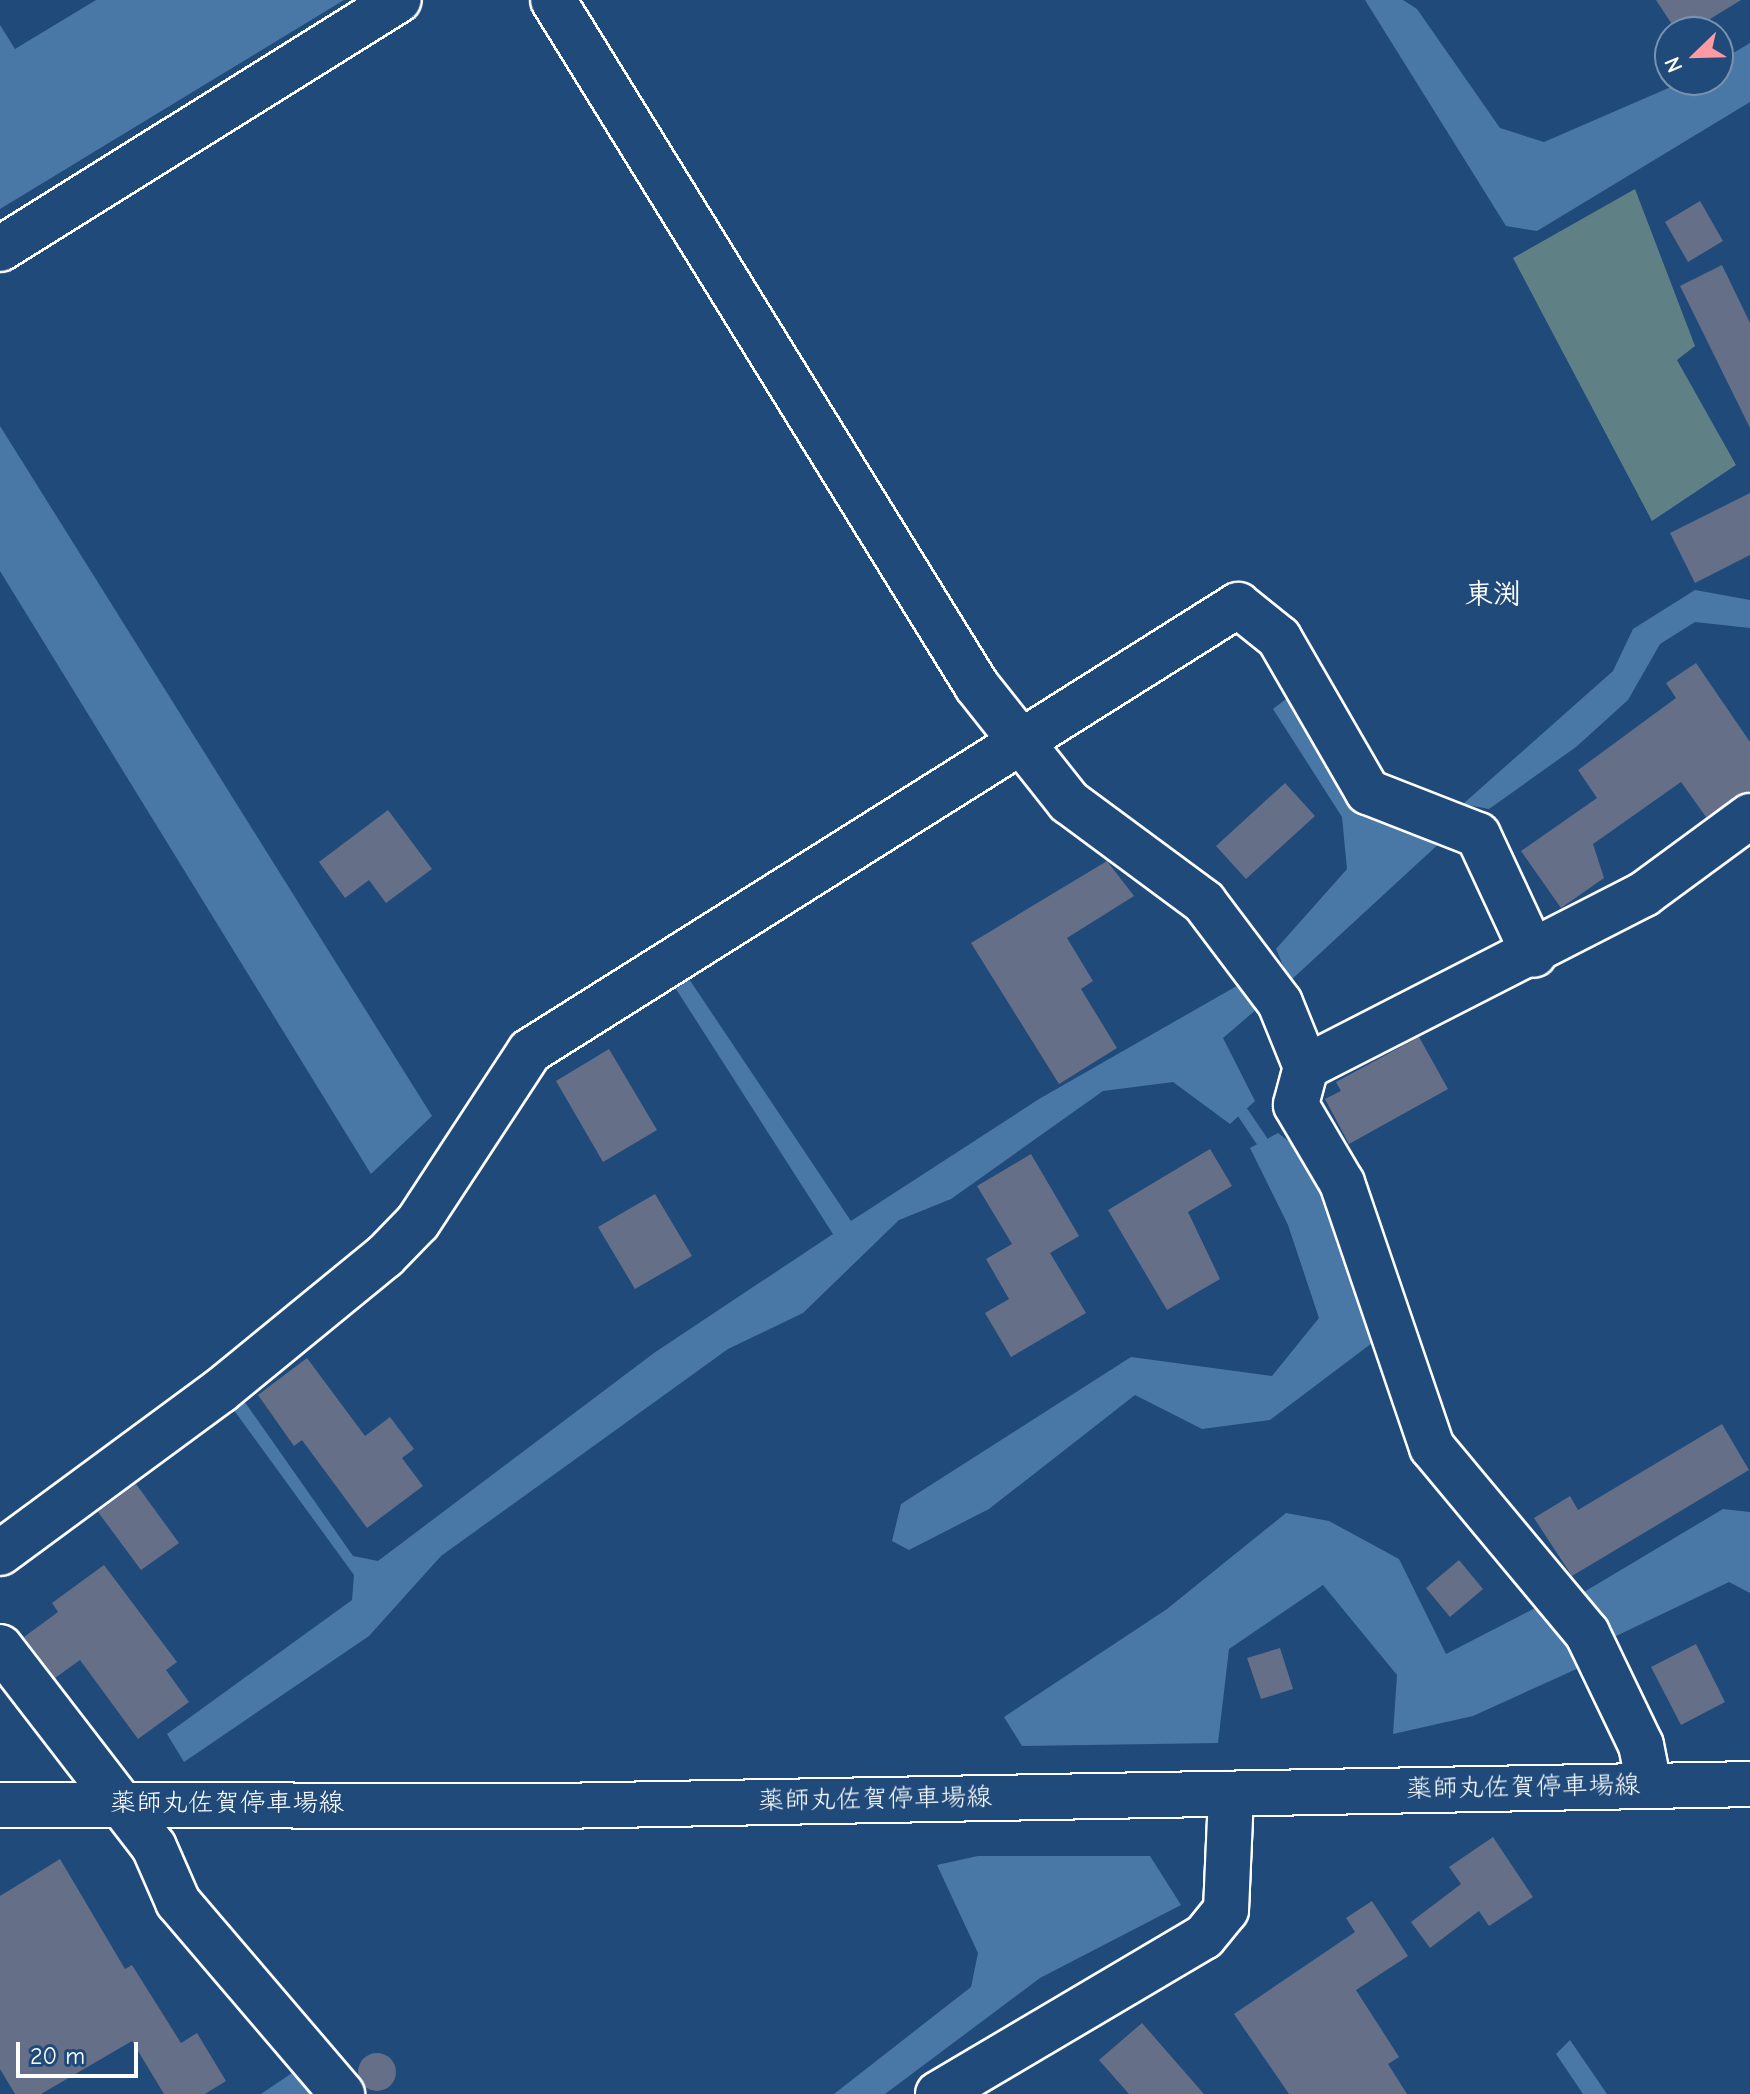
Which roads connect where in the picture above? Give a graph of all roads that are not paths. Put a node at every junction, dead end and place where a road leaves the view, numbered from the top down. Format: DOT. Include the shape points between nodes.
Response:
graph roads {
  1 [pos="399,0"];
  2 [pos="553,0"];
  3 [pos="0,249"];
  4 [pos="1017,740"];
  5 [pos="1750,816"];
  6 [pos="1534,955"];
  7 [pos="1306,1067"];
  8 [pos="0,1553"];
  9 [pos="0,1647"];
  10 [pos="1750,1784"];
  11 [pos="1649,1785"];
  12 [pos="1231,1794"];
  13 [pos="123,1803"];
  14 [pos="1,1806"];
  15 [pos="342,2094"];
  16 [pos="938,2094"];
  1 -- 3 [label="street"];
  2 -- 4 [label="street"];
  4 -- 6 [label="street" via="1238,605 1279,638 1368,792 1478,835"];
  4 -- 7 [label="street" via="1069,802 1204,902 1268,985"];
  4 -- 8 [label="street" via="530,1051 418,1222 385,1256 220,1391"];
  5 -- 6 [label="street" via="1644,894"];
  6 -- 7 [label="street"];
  7 -- 11 [label="street" via="1296,1105 1342,1183 1432,1447 1580,1624 1641,1745"];
  9 -- 13 [label="street"];
  10 -- 11 [label="street, 薬師丸佐賀停車場線"];
  11 -- 12 [label="street, 薬師丸佐賀停車場線"];
  12 -- 13 [label="street, 薬師丸佐賀停車場線" via="555,1806"];
  12 -- 16 [label="street" via="1226,1910 1204,1937"];
  13 -- 14 [label="street, 薬師丸佐賀停車場線"];
  13 -- 15 [label="street" via="154,1847 178,1902"];
}
